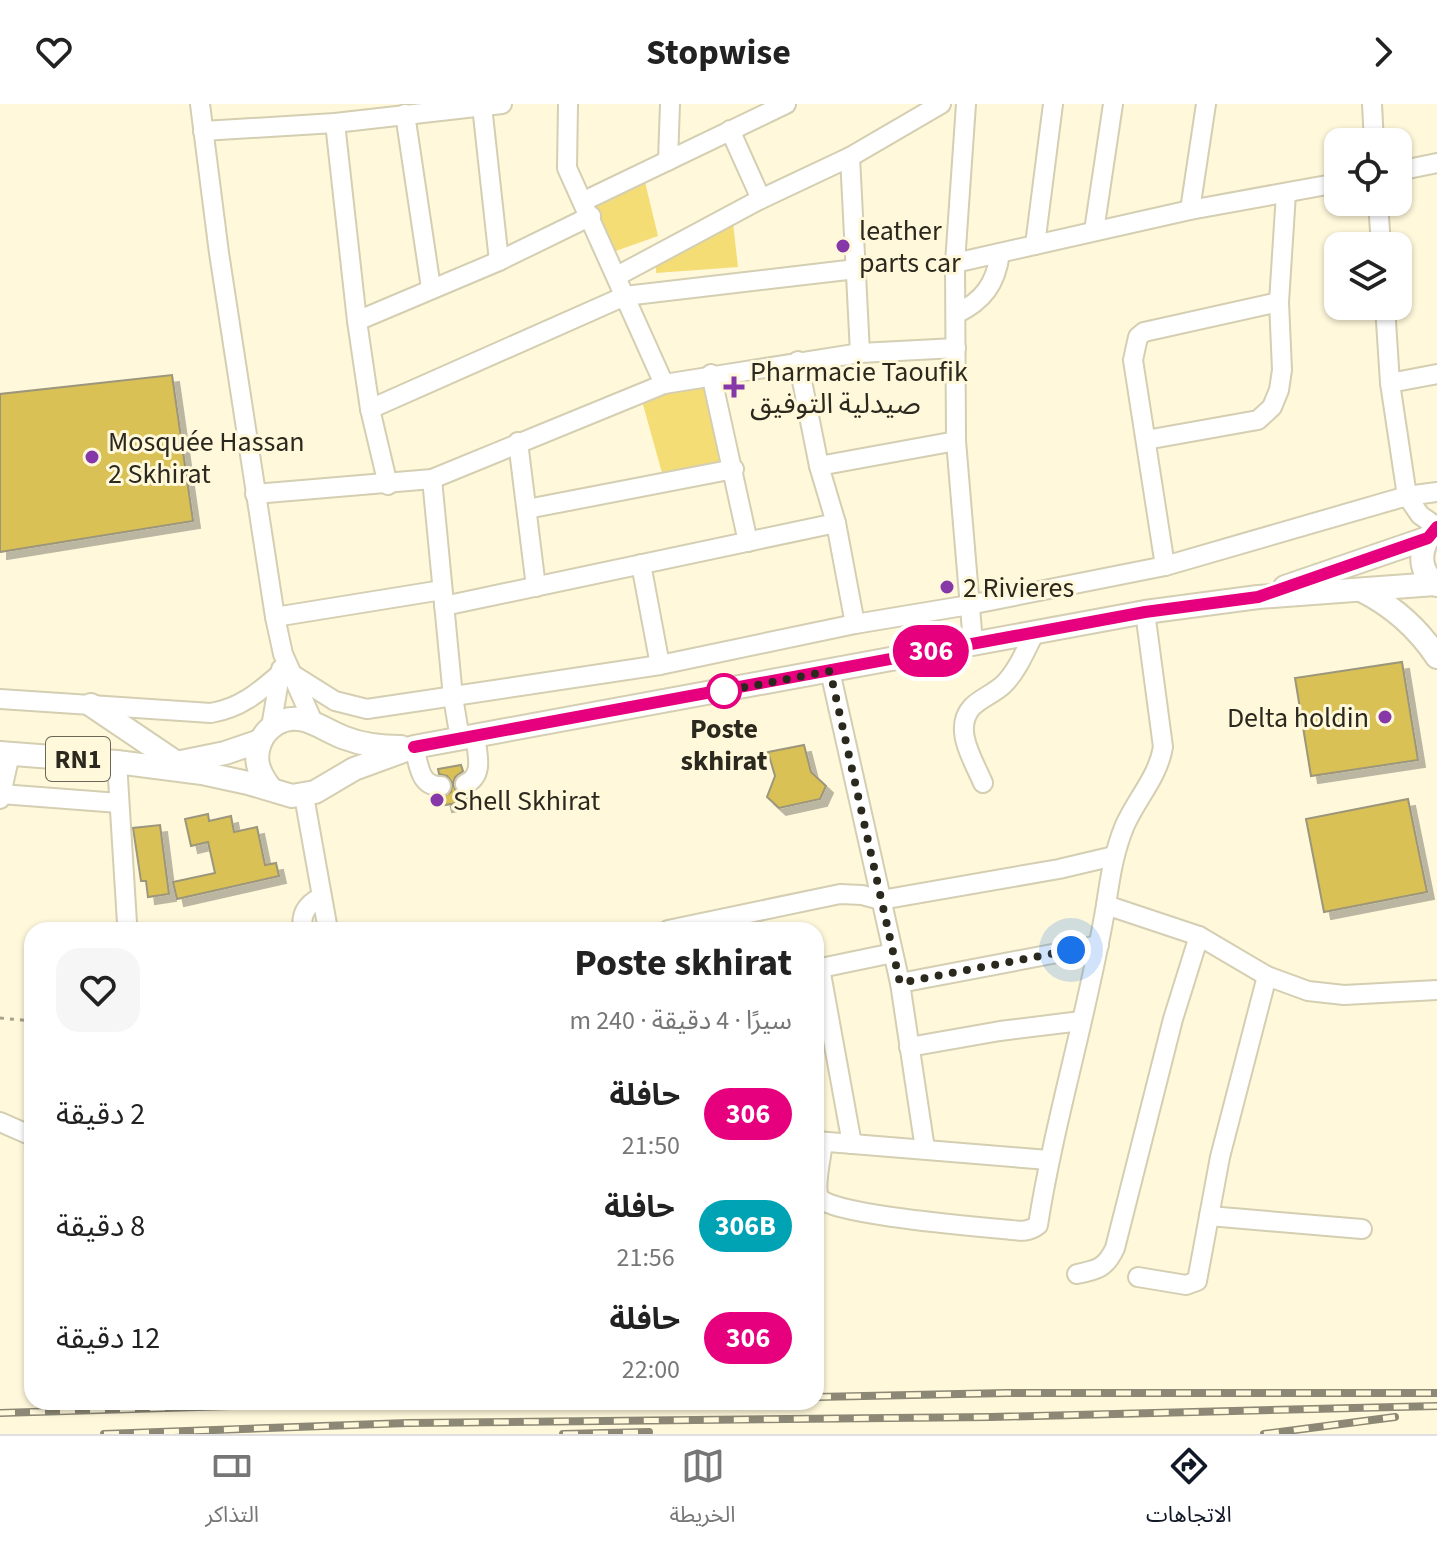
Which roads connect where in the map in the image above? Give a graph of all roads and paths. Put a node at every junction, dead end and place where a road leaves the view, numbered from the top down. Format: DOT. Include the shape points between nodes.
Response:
graph roads {
  1 [pos="200,104"];
  2 [pos="502,104"];
  3 [pos="568,104"];
  4 [pos="670,104"];
  5 [pos="739,104"];
  6 [pos="786,104"];
  7 [pos="941,104"];
  8 [pos="966,104"];
  9 [pos="1053,104"];
  10 [pos="1113,104"];
  11 [pos="1206,104"];
  12 [pos="1372,104"];
  13 [pos="482,106"];
  14 [pos="405,114"];
  15 [pos="335,123"];
  16 [pos="734,128"];
  17 [pos="1373,128"];
  18 [pos="203,131"];
  19 [pos="850,157"];
  20 [pos="668,161"];
  21 [pos="1437,163"];
  22 [pos="1412,168"];
  23 [pos="1324,186"];
  24 [pos="1286,193"];
  25 [pos="761,199"];
  26 [pos="587,208"];
  27 [pos="1190,210"];
  28 [pos="1094,231"];
  29 [pos="1035,245"];
  30 [pos="1000,253"];
  31 [pos="499,261"];
  32 [pos="955,263"];
  33 [pos="856,269"];
  34 [pos="617,276"];
  35 [pos="431,288"];
  36 [pos="625,296"];
  37 [pos="1279,302"];
  38 [pos="956,314"];
  39 [pos="1386,320"];
  40 [pos="357,321"];
  41 [pos="956,348"];
  42 [pos="860,353"];
  43 [pos="798,361"];
  44 [pos="711,374"];
  45 [pos="1437,374"];
  46 [pos="1390,383"];
  47 [pos="664,384"];
  48 [pos="370,409"];
  49 [pos="1146,440"];
  50 [pos="956,441"];
  51 [pos="518,442"];
  52 [pos="819,466"];
  53 [pos="734,469"];
  54 [pos="432,479"];
  55 [pos="388,485"];
  56 [pos="1437,492"];
  57 [pos="255,494"];
  58 [pos="1407,496"];
  59 [pos="527,509"];
  60 [pos="836,523"];
  61 [pos="1434,531"];
  62 [pos="748,542"];
  63 [pos="641,564"];
  64 [pos="1165,566"];
  65 [pos="1436,585"];
  66 [pos="536,587"];
  67 [pos="1360,590"];
  68 [pos="1258,597"];
  69 [pos="443,598"];
  70 [pos="969,605"];
  71 [pos="1145,612"];
  72 [pos="275,617"];
  73 [pos="855,624"];
  74 [pos="1035,632"];
  75 [pos="973,643"];
  76 [pos="1437,657"];
  77 [pos="660,665"];
  78 [pos="285,667"];
  79 [pos="830,671"];
  80 [pos="453,697"];
  81 [pos="0,699"];
  82 [pos="91,705"];
  83 [pos="318,725"];
  84 [pos="266,734"];
  85 [pos="467,738"];
  86 [pos="414,747"];
  87 [pos="5,754"];
  88 [pos="117,762"];
  89 [pos="166,765"];
  90 [pos="983,783"];
  91 [pos="325,784"];
  92 [pos="465,784"];
  93 [pos="441,786"];
  94 [pos="271,789"];
  95 [pos="304,796"];
  96 [pos="1,797"];
  97 [pos="119,803"];
  98 [pos="1114,856"];
  99 [pos="321,897"];
  100 [pos="881,900"];
  101 [pos="1106,905"];
  102 [pos="127,922"];
  103 [pos="301,922"];
  104 [pos="326,922"];
  105 [pos="736,922"];
  106 [pos="1199,936"];
  107 [pos="1099,945"];
  108 [pos="893,953"];
  109 [pos="824,968"];
  110 [pos="1267,976"];
  111 [pos="900,983"];
  112 [pos="1437,990"];
  113 [pos="824,1000"];
  114 [pos="0,1018"];
  115 [pos="24,1020"];
  116 [pos="1081,1021"];
  117 [pos="909,1047"];
  118 [pos="0,1122"];
  119 [pos="24,1132"];
  120 [pos="824,1141"];
  121 [pos="852,1144"];
  122 [pos="925,1149"];
  123 [pos="1048,1160"];
  124 [pos="824,1202"];
  125 [pos="1209,1216"];
  126 [pos="1362,1229"];
  127 [pos="1077,1274"];
  128 [pos="1138,1277"];
  1 -- 18 [label="street"];
  2 -- 13 [label="street"];
  3 -- 26 [label="street" via="567,168"];
  4 -- 20 [label="street"];
  5 -- 16 [label="street"];
  6 -- 16 [label="street"];
  7 -- 19 [label="street"];
  8 -- 32 [label="street"];
  9 -- 29 [label="street"];
  10 -- 28 [label="street"];
  11 -- 27 [label="street"];
  12 -- 17 [label="street"];
  13 -- 14 [label="street"];
  13 -- 31 [label="street"];
  14 -- 15 [label="street"];
  14 -- 35 [label="street"];
  15 -- 18 [label="street"];
  15 -- 40 [label="street"];
  16 -- 20 [label="street"];
  16 -- 25 [label="street"];
  18 -- 57 [label="street"];
  19 -- 25 [label="street"];
  19 -- 33 [label="street"];
  20 -- 26 [label="street"];
  21 -- 22 [label="street"];
  23 -- 24 [label="street"];
  24 -- 27 [label="street"];
  24 -- 37 [label="street"];
  25 -- 34 [label="street"];
  26 -- 31 [label="street"];
  26 -- 34 [label="street"];
  27 -- 28 [label="street"];
  28 -- 29 [label="street"];
  29 -- 30 [label="street"];
  30 -- 32 [label="street"];
  30 -- 38 [label="street" via="986,294"];
  31 -- 35 [label="street"];
  32 -- 38 [label="street"];
  33 -- 36 [label="street"];
  33 -- 42 [label="street"];
  34 -- 36 [label="street"];
  35 -- 40 [label="street"];
  36 -- 47 [label="street"];
  36 -- 48 [label="street"];
  37 -- 49 [label="street" via="1282,370 1272,407 1258,420"];
  37 -- 49 [label="street" via="1138,337 1133,360"];
  38 -- 41 [label="street"];
  39 -- 46 [label="street"];
  40 -- 48 [label="street"];
  41 -- 42 [label="street"];
  41 -- 50 [label="street"];
  42 -- 43 [label="street"];
  43 -- 44 [label="street"];
  43 -- 52 [label="street"];
  44 -- 47 [label="street"];
  44 -- 53 [label="street"];
  45 -- 46 [label="street"];
  46 -- 58 [label="street"];
  47 -- 51 [label="street"];
  48 -- 55 [label="street"];
  49 -- 64 [label="street"];
  50 -- 52 [label="street"];
  50 -- 70 [label="street"];
  51 -- 54 [label="street"];
  51 -- 59 [label="street"];
  52 -- 60 [label="street"];
  53 -- 59 [label="street"];
  53 -- 62 [label="street"];
  54 -- 55 [label="street"];
  54 -- 69 [label="street"];
  55 -- 57 [label="street"];
  56 -- 58 [label="street"];
  57 -- 72 [label="street"];
  58 -- 61 [label="street"];
  58 -- 64 [label="street"];
  59 -- 66 [label="street"];
  60 -- 62 [label="street"];
  60 -- 73 [label="street"];
  61 -- 65 [label="main road, RN1" via="1422,562"];
  61 -- 68 [label="main road, RN1"];
  62 -- 63 [label="street"];
  63 -- 66 [label="street"];
  63 -- 77 [label="street"];
  64 -- 70 [label="street"];
  65 -- 67 [label="main road, RN1"];
  66 -- 69 [label="street"];
  67 -- 68 [label="main road, RN1"];
  67 -- 76 [label="main road" via="1412,625"];
  68 -- 71 [label="main road, RN1"];
  69 -- 72 [label="street"];
  69 -- 80 [label="street"];
  70 -- 73 [label="street"];
  70 -- 75 [label="street"];
  71 -- 74 [label="main road, RN1"];
  71 -- 98 [label="street" via="1163,747"];
  72 -- 78 [label="street"];
  73 -- 77 [label="street"];
  74 -- 75 [label="main road, RN1"];
  74 -- 90 [label="street" via="1011,676 972,707 965,720 965,739"];
  75 -- 79 [label="main road, RN1"];
  77 -- 80 [label="street"];
  78 -- 80 [label="street" via="324,696 356,708"];
  78 -- 82 [label="street" via="249,700 224,711"];
  78 -- 83 [label="street"];
  78 -- 84 [label="street"];
  79 -- 85 [label="main road, RN1"];
  79 -- 100 [label="street"];
  80 -- 85 [label="street"];
  81 -- 82 [label="street"];
  82 -- 89 [label="main road"];
  83 -- 84 [label="main road, RN1" via="292,718"];
  83 -- 86 [label="main road, RN1" via="367,744"];
  83 -- 91 [label="main road" via="330,738 335,762"];
  84 -- 89 [label="main road, RN1" via="219,754"];
  84 -- 94 [label="main road" via="257,753 258,766"];
  85 -- 86 [label="main road, RN1"];
  85 -- 92 [label="street" via="478,770"];
  86 -- 91 [label="main road, RN1"];
  86 -- 93 [label="street" via="422,778"];
  87 -- 88 [label="main road, RN1"];
  87 -- 96 [label="street"];
  88 -- 89 [label="main road, RN1"];
  88 -- 97 [label="street"];
  89 -- 94 [label="main road, RN1"];
  91 -- 95 [label="main road, RN1"];
  94 -- 95 [label="main road, RN1"];
  95 -- 99 [label="street"];
  96 -- 97 [label="street"];
  97 -- 102 [label="street"];
  98 -- 100 [label="street"];
  98 -- 101 [label="street"];
  99 -- 103 [label="street" via="311,902"];
  99 -- 104 [label="street"];
  100 -- 105 [label="street" via="840,894"];
  100 -- 108 [label="street"];
  101 -- 106 [label="street"];
  101 -- 107 [label="street"];
  106 -- 110 [label="street"];
  106 -- 127 [label="street" via="1115,1248 1100,1269"];
  107 -- 111 [label="street"];
  107 -- 116 [label="street"];
  108 -- 109 [label="street"];
  108 -- 111 [label="street"];
  110 -- 112 [label="street" via="1308,991 1344,995"];
  110 -- 125 [label="street"];
  111 -- 117 [label="street"];
  113 -- 121 [label="street"];
  114 -- 115 [label="path"];
  116 -- 117 [label="street"];
  116 -- 123 [label="street"];
  117 -- 122 [label="street"];
  118 -- 119 [label="street"];
  120 -- 121 [label="street"];
  121 -- 122 [label="street"];
  122 -- 123 [label="street"];
  123 -- 124 [label="street" via="1038,1225 1025,1231 851,1211"];
  125 -- 126 [label="street"];
  125 -- 128 [label="street" via="1197,1281 1186,1285"];
}
